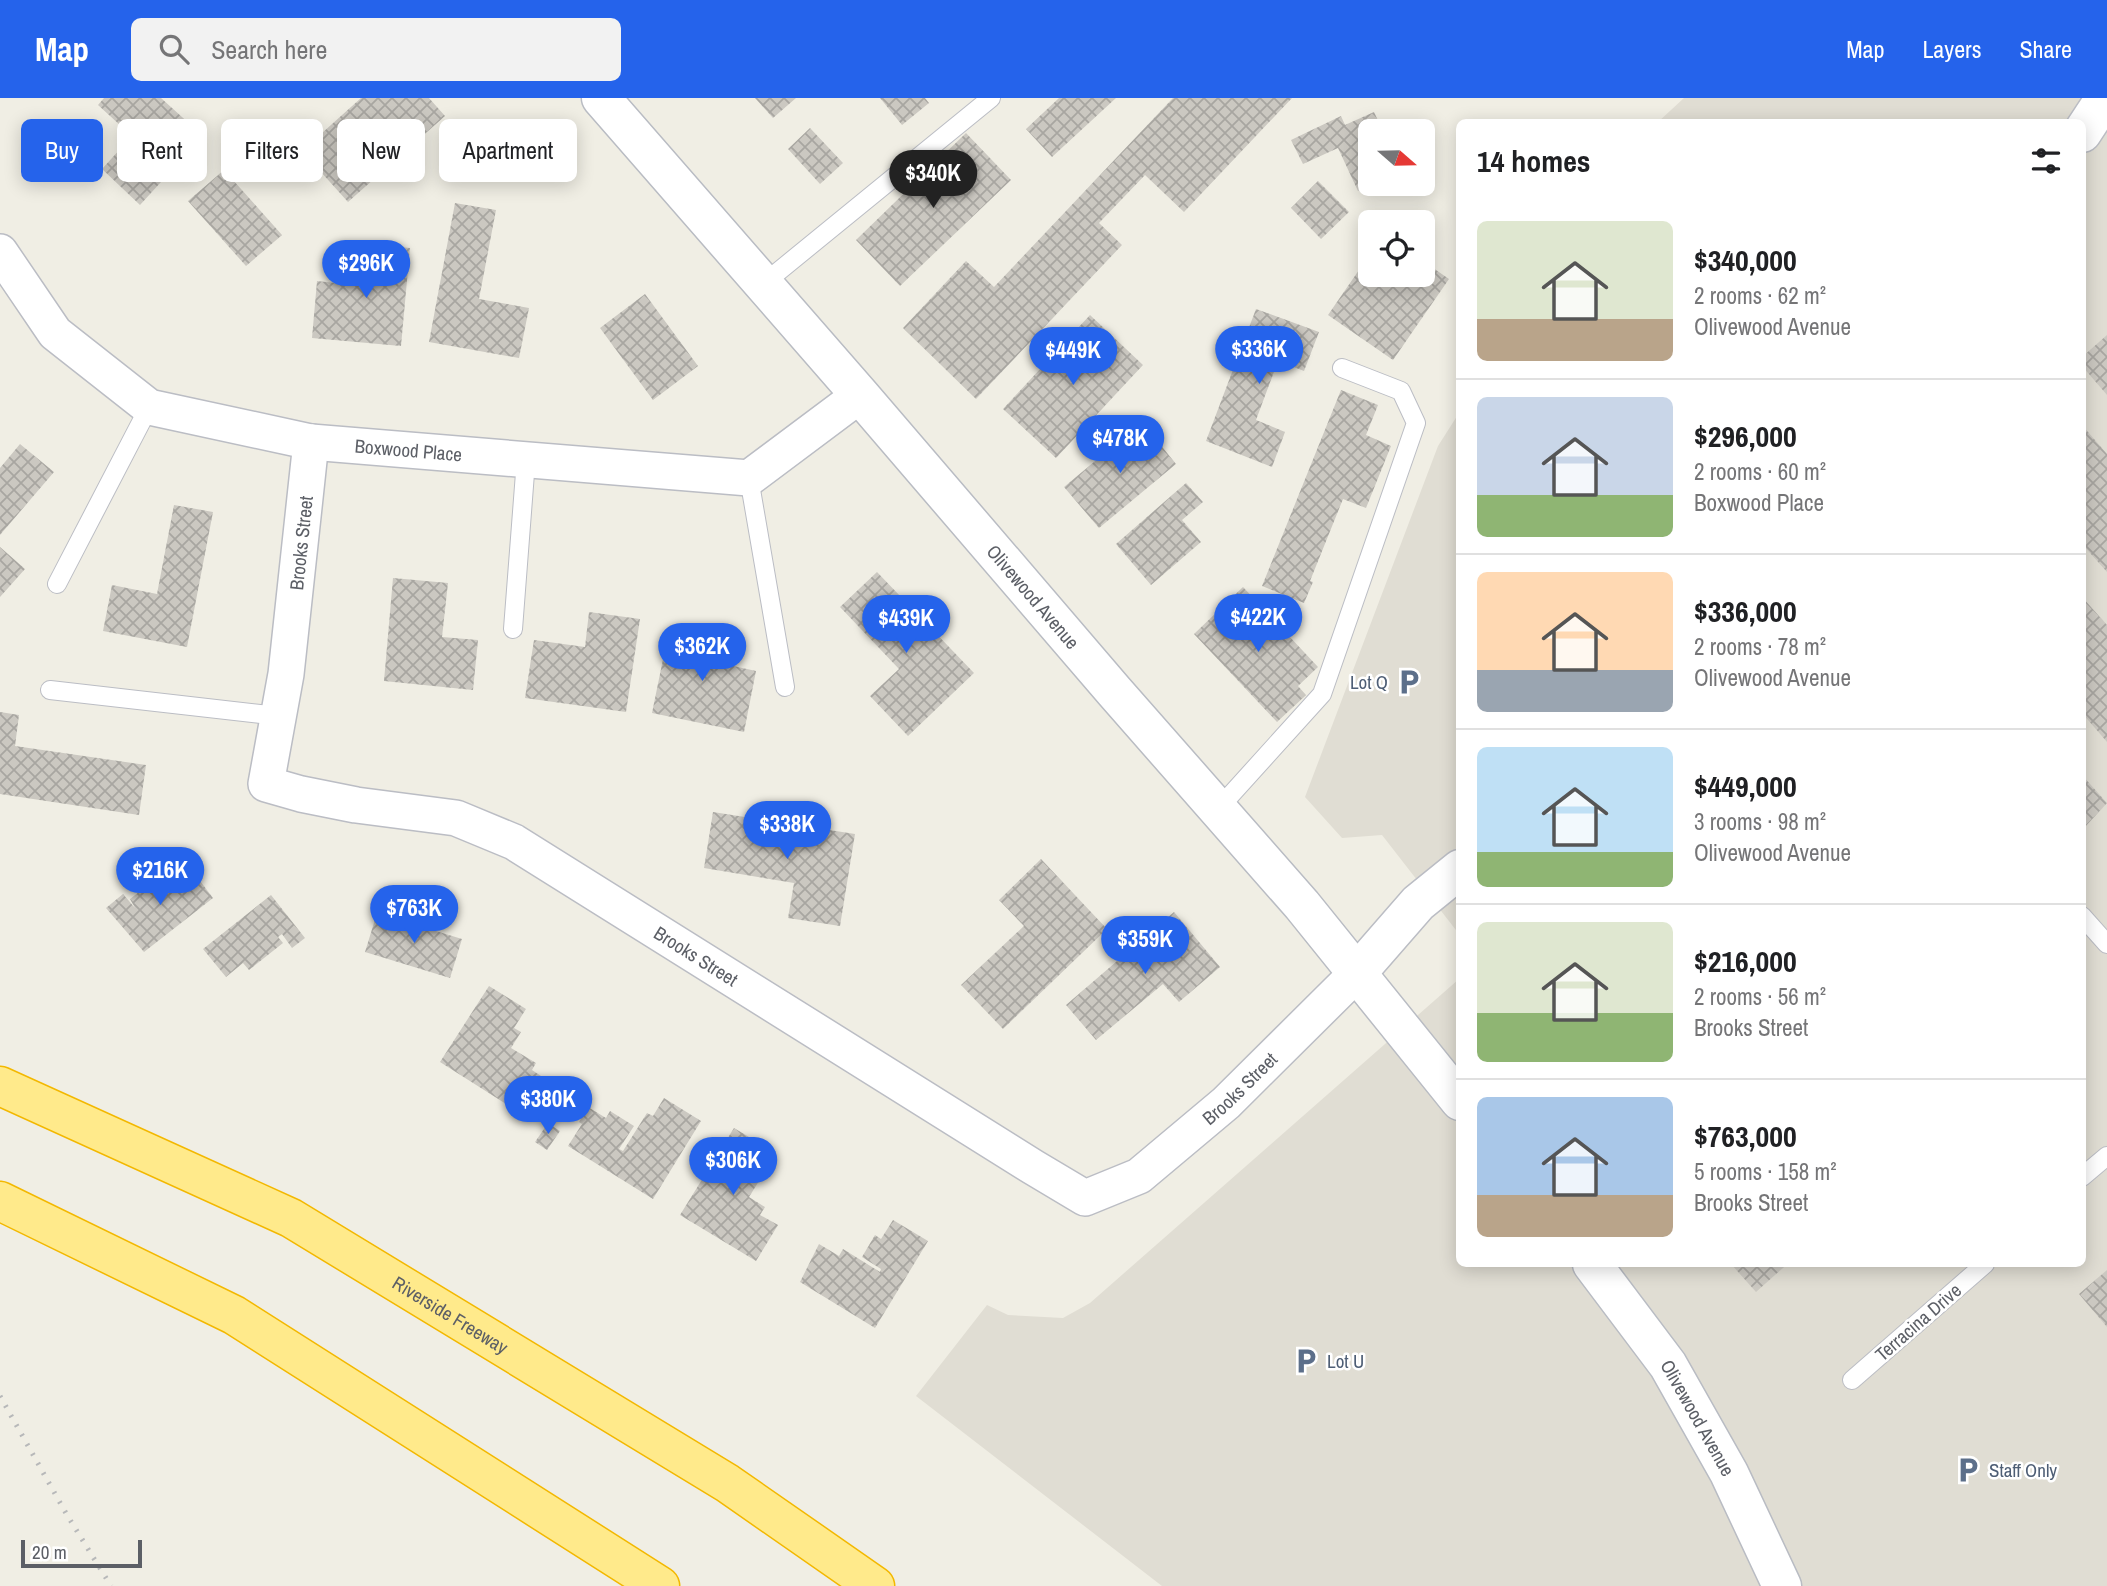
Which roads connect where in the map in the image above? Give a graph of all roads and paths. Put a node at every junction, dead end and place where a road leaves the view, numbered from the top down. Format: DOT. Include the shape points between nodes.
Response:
graph roads {
  1 [pos="601,98"];
  2 [pos="991,98"];
  3 [pos="2105,98"];
  4 [pos="2086,127"];
  5 [pos="0,252"];
  6 [pos="763,284"];
  7 [pos="1342,368"];
  8 [pos="860,395"];
  9 [pos="149,407"];
  10 [pos="312,442"];
  11 [pos="526,460"];
  12 [pos="750,478"];
  13 [pos="57,584"];
  14 [pos="513,629"];
  15 [pos="785,687"];
  16 [pos="50,690"];
  17 [pos="278,716"];
  18 [pos="1218,809"];
  19 [pos="1456,872"];
  20 [pos="2086,920"];
  21 [pos="2107,944"];
  22 [pos="1357,973"];
  23 [pos="0,1086"];
  24 [pos="1456,1096"];
  25 [pos="2107,1156"];
  26 [pos="2086,1174"];
  27 [pos="0,1201"];
  28 [pos="1594,1267"];
  29 [pos="1982,1267"];
  30 [pos="1852,1380"];
  31 [pos="660,1586"];
  32 [pos="875,1586"];
  33 [pos="1782,1586"];
  1 -- 6 [label="main road, Olivewood Avenue"];
  2 -- 6 [label="lane"];
  3 -- 4 [label="main road"];
  5 -- 9 [label="street, Boxwood Place" via="55,334"];
  6 -- 8 [label="main road, Olivewood Avenue"];
  7 -- 18 [label="lane" via="1401,391 1416,423 1322,694"];
  8 -- 12 [label="street"];
  8 -- 18 [label="main road, Olivewood Avenue"];
  9 -- 10 [label="street, Boxwood Place"];
  9 -- 13 [label="lane"];
  10 -- 11 [label="street, Boxwood Place"];
  10 -- 17 [label="street, Brooks Street"];
  11 -- 12 [label="street, Boxwood Place"];
  11 -- 14 [label="lane"];
  12 -- 15 [label="lane"];
  16 -- 17 [label="lane"];
  17 -- 22 [label="street, Brooks Street" via="266,784 356,805 456,818 514,842 1085,1198 1149,1168 1226,1103"];
  18 -- 22 [label="main road, Olivewood Avenue"];
  19 -- 22 [label="main road" via="1418,903"];
  20 -- 21 [label="lane"];
  22 -- 24 [label="main road, Olivewood Avenue"];
  23 -- 32 [label="highway, Riverside Freeway" via="291,1218 727,1483"];
  25 -- 26 [label="lane"];
  27 -- 31 [label="highway" via="234,1315"];
  28 -- 33 [label="main road, Olivewood Avenue" via="1668,1365 1730,1473"];
  29 -- 30 [label="lane, Terracina Drive"];
}
